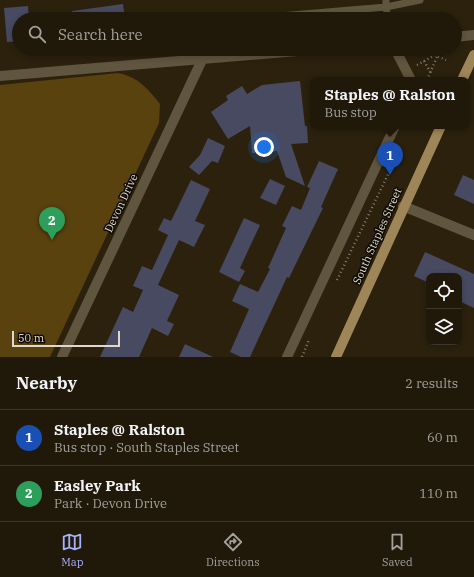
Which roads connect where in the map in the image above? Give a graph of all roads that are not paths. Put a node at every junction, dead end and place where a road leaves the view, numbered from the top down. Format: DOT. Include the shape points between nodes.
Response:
graph roads {
  1 [pos="420,0"];
  2 [pos="386,4"];
  3 [pos="319,12"];
  4 [pos="474,35"];
  5 [pos="462,36"];
  6 [pos="474,55"];
  7 [pos="202,56"];
  8 [pos="232,56"];
  9 [pos="398,56"];
  10 [pos="202,60"];
  11 [pos="0,76"];
  12 [pos="409,77"];
  13 [pos="463,77"];
  14 [pos="394,129"];
  15 [pos="440,129"];
  16 [pos="403,206"];
  17 [pos="474,235"];
  18 [pos="62,357"];
  19 [pos="287,357"];
  20 [pos="336,357"];
  1 -- 2 [label="lane"];
  2 -- 3 [label="lane"];
  4 -- 5 [label="street"];
  6 -- 13 [label="main road"];
  7 -- 10 [label="lane"];
  8 -- 10 [label="street"];
  9 -- 12 [label="street"];
  10 -- 11 [label="street"];
  10 -- 18 [label="street, Devon Drive"];
  14 -- 19 [label="street"];
  15 -- 16 [label="main road, South Staples Street"];
  16 -- 17 [label="street"];
  16 -- 20 [label="main road, South Staples Street"];
}
